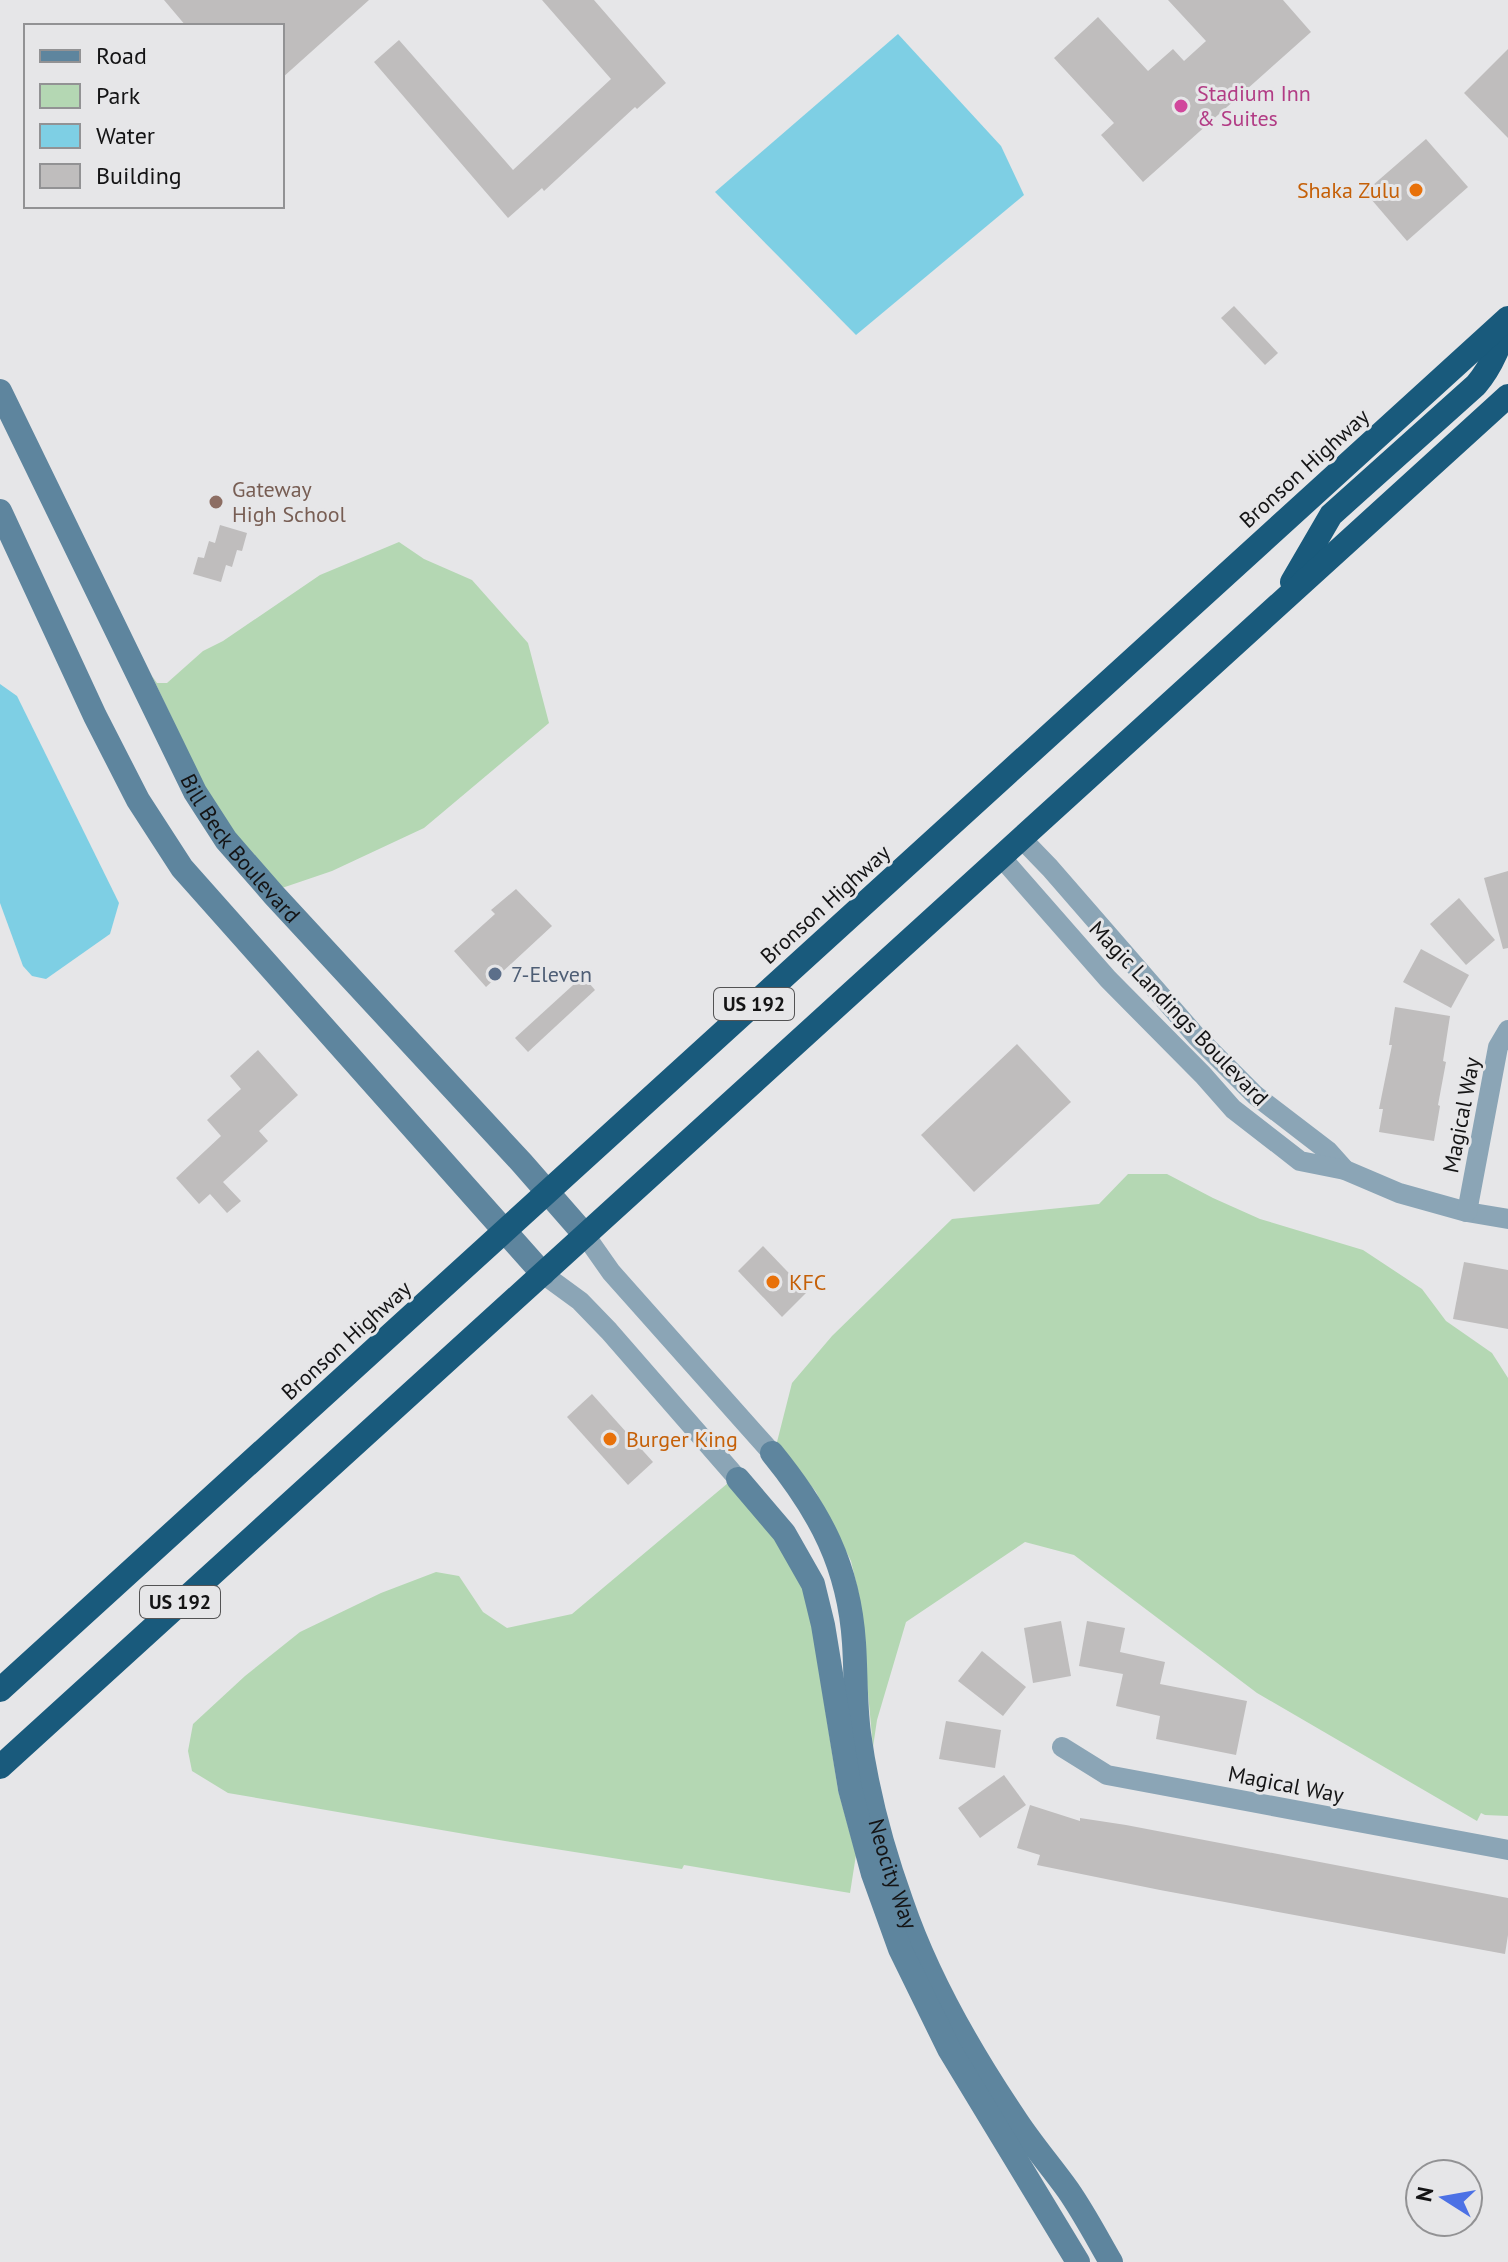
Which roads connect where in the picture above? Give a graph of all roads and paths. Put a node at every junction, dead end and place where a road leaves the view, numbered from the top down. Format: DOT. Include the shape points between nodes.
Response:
graph roads {
  1 [pos="1508,319"];
  2 [pos="0,391"];
  3 [pos="1508,396"];
  4 [pos="4,527"];
  5 [pos="1281,602"];
  6 [pos="1021,838"];
  7 [pos="1001,857"];
  8 [pos="1508,1030"];
  9 [pos="1345,1170"];
  10 [pos="549,1192"];
  11 [pos="1467,1212"];
  12 [pos="1508,1219"];
  13 [pos="506,1230"];
  14 [pos="585,1235"];
  15 [pos="543,1274"];
  16 [pos="772,1453"];
  17 [pos="738,1479"];
  18 [pos="0,1690"];
  19 [pos="1062,1747"];
  20 [pos="0,1767"];
  21 [pos="1508,1850"];
  22 [pos="1078,2262"];
  23 [pos="1111,2262"];
  1 -- 5 [label="highway" via="1489,369 1331,515"];
  1 -- 10 [label="highway, Bronson Highway / US 192"];
  2 -- 10 [label="street, Bill Beck Boulevard" via="195,792 226,840"];
  3 -- 5 [label="highway, US 192"];
  4 -- 13 [label="street" via="130,786 182,868"];
  5 -- 6 [label="highway, US 192"];
  6 -- 7 [label="highway, US 192"];
  6 -- 9 [label="street, Magic Landings Boulevard" via="1197,1037 1255,1095"];
  7 -- 9 [label="street, Magic Landings Boulevard" via="1233,1109 1300,1161"];
  7 -- 14 [label="highway, US 192"];
  8 -- 11 [label="street, Magical Way" via="1498,1047"];
  9 -- 11 [label="street, Magic Landings Boulevard" via="1399,1193"];
  10 -- 13 [label="highway, Bronson Highway / US 192"];
  10 -- 14 [label="street, Bill Beck Boulevard"];
  11 -- 12 [label="street, Magic Landings Boulevard"];
  13 -- 15 [label="street"];
  13 -- 18 [label="highway, Bronson Highway / US 192"];
  14 -- 15 [label="highway, US 192"];
  14 -- 16 [label="street" via="611,1272"];
  15 -- 17 [label="street" via="609,1331"];
  15 -- 20 [label="highway, US 192"];
  16 -- 23 [label="street, Neocity Way" via="806,1496 839,1563 854,1642 866,1782 883,1849 921,1951 967,2042"];
  17 -- 22 [label="street, Neocity Way" via="784,1533 813,1584 850,1789 900,1949 949,2049"];
  19 -- 21 [label="street, Magical Way" via="1107,1775"];
}
